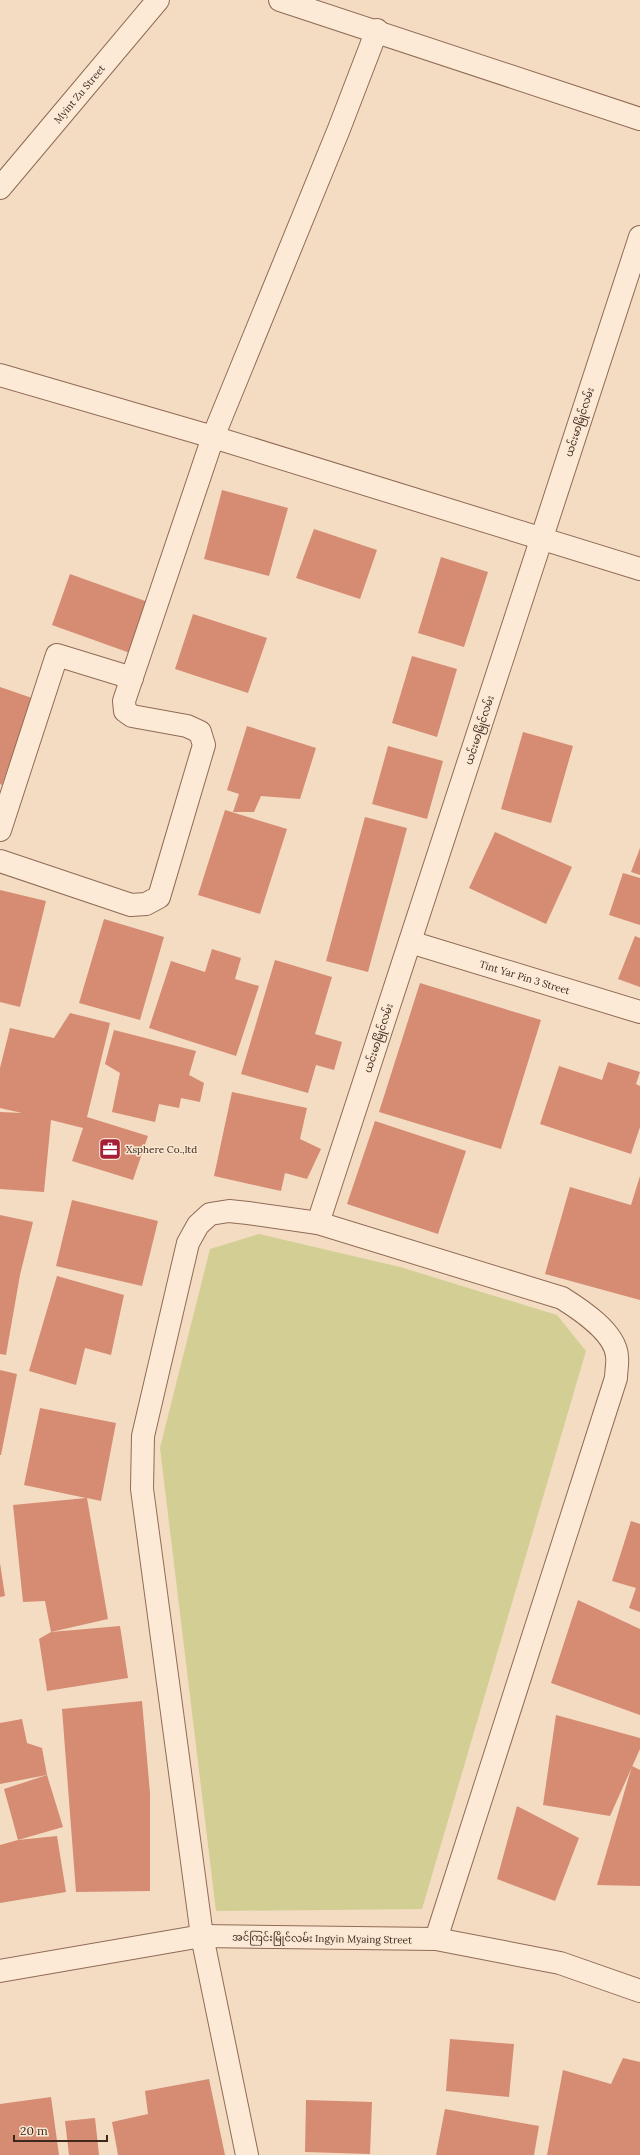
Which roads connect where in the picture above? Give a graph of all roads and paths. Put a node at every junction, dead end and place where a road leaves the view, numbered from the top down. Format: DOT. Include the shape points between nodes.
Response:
graph roads {
  1 [pos="158,0"];
  2 [pos="280,0"];
  3 [pos="377,30"];
  4 [pos="640,119"];
  5 [pos="0,188"];
  6 [pos="640,237"];
  7 [pos="0,375"];
  8 [pos="214,437"];
  9 [pos="540,539"];
  10 [pos="640,569"];
  11 [pos="132,678"];
  12 [pos="0,830"];
  13 [pos="0,861"];
  14 [pos="410,942"];
  15 [pos="640,1012"];
  16 [pos="318,1223"];
  17 [pos="202,1936"];
  18 [pos="436,1939"];
  19 [pos="0,1971"];
  20 [pos="640,1990"];
  21 [pos="247,2155"];
  1 -- 5 [label="street, Myint Zu Street"];
  2 -- 3 [label="street"];
  3 -- 4 [label="street"];
  3 -- 8 [label="street"];
  6 -- 9 [label="street, ယင်းမာမြိုင်လမ်း"];
  7 -- 8 [label="street"];
  8 -- 9 [label="street"];
  8 -- 11 [label="street"];
  9 -- 10 [label="street"];
  9 -- 14 [label="street, ယင်းမာမြိုင်လမ်း"];
  11 -- 12 [label="street" via="57,655"];
  11 -- 13 [label="street" via="124,701 125,711 132,716 187,726 200,732 204,745 159,897 146,904 131,905"];
  14 -- 15 [label="street, Tint Yar Pin 3 Street"];
  14 -- 16 [label="street, ယင်းမာမြိုင်လမ်း"];
  16 -- 17 [label="street" via="229,1211 210,1214 198,1225 188,1243 143,1436 142,1489"];
  16 -- 18 [label="street" via="562,1298 599,1326 614,1342 618,1356 616,1378"];
  17 -- 18 [label="street, အင်ကြင်းမြိုင်လမ်း Ingyin Myaing Street"];
  17 -- 19 [label="street, အင်ကြင်းမြိုင်လမ်း Ingyin Myaing Street"];
  17 -- 21 [label="street"];
  18 -- 20 [label="street, အင်ကြင်းမြိုင်လမ်း Ingyin Myaing Street" via="560,1963"];
}
